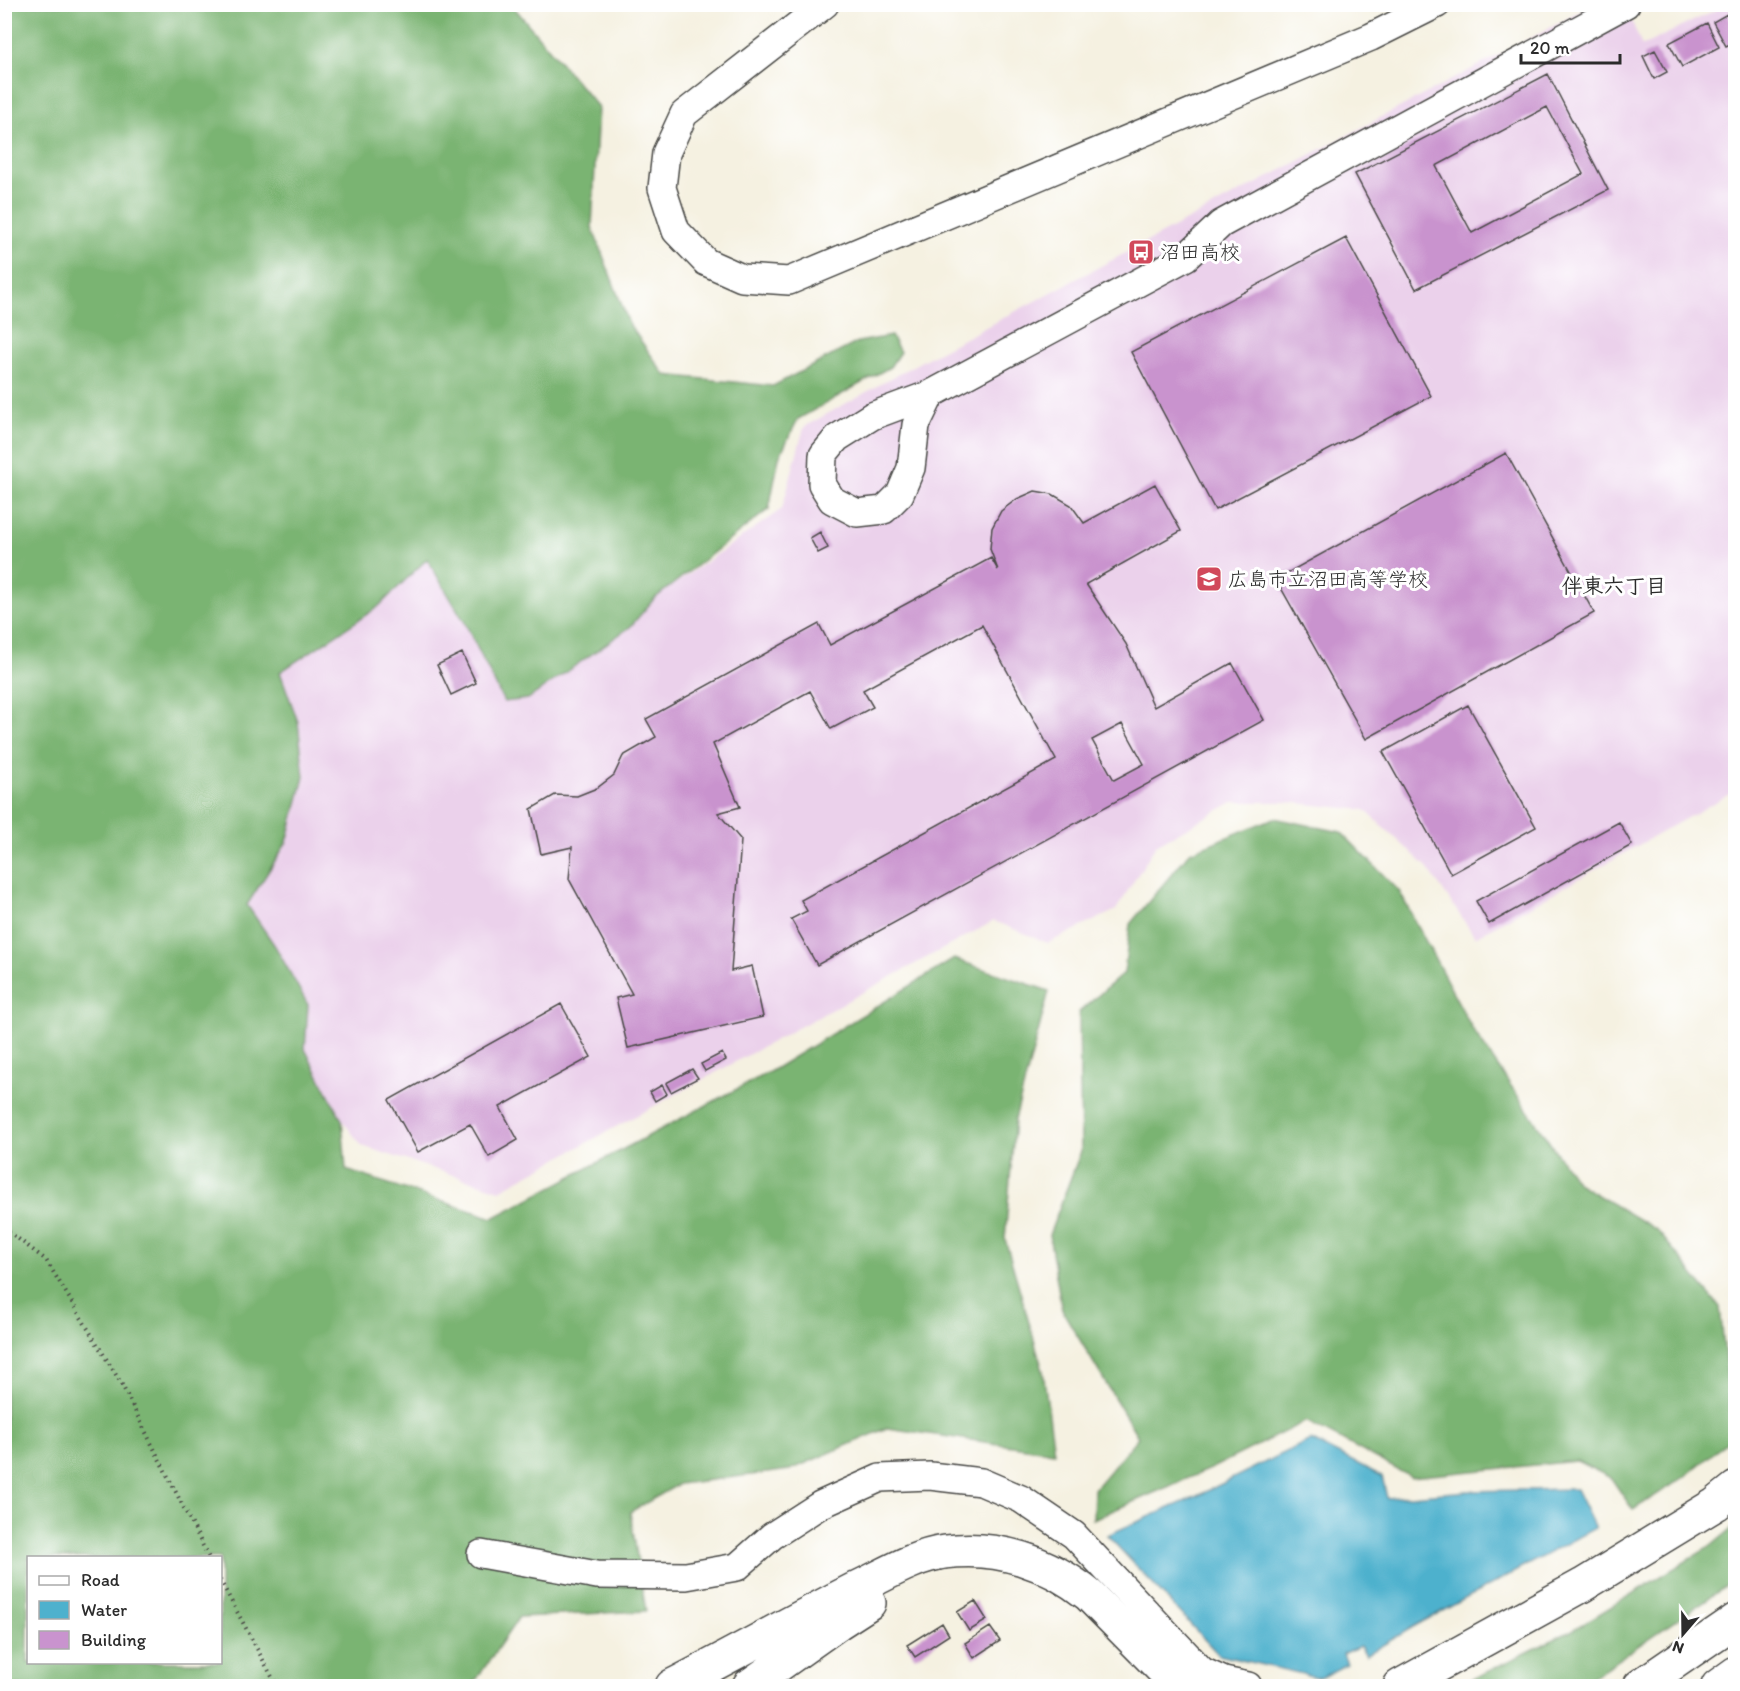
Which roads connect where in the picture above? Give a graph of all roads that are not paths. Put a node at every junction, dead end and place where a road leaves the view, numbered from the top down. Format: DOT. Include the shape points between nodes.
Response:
graph roads {
  1 [pos="825,4"];
  2 [pos="1437,4"];
  3 [pos="1626,4"];
  4 [pos="931,394"];
  5 [pos="1736,1488"];
  6 [pos="481,1554"];
  7 [pos="1736,1620"];
  8 [pos="1736,1673"];
  9 [pos="672,1686"];
  10 [pos="749,1686"];
  11 [pos="1160,1686"];
  12 [pos="1179,1686"];
  13 [pos="1248,1686"];
  14 [pos="1400,1686"];
  15 [pos="1640,1686"];
  16 [pos="1718,1686"];
  1 -- 2 [label="street" via="684,114 666,153 662,188 676,231 706,262 742,278 789,281 1371,38"];
  3 -- 4 [label="street" via="1221,224 1186,257"];
  4 -- 4 [label="street" via="916,425 910,468 900,494 884,510 857,513 832,500 822,484 823,455 837,438 872,416"];
  5 -- 14 [label="main road" via="1582,1585"];
  6 -- 13 [label="street" via="597,1575 686,1576 737,1567 772,1536 820,1505 880,1478 930,1476 981,1482 1021,1499 1074,1535 1202,1671"];
  7 -- 15 [label="main road"];
  8 -- 16 [label="main road"];
  9 -- 12 [label="main road" via="906,1564 942,1552 963,1550 1022,1558 1074,1583"];
  10 -- 11 [label="main road" via="893,1588 932,1573 971,1568 1030,1578 1068,1597"];
}
